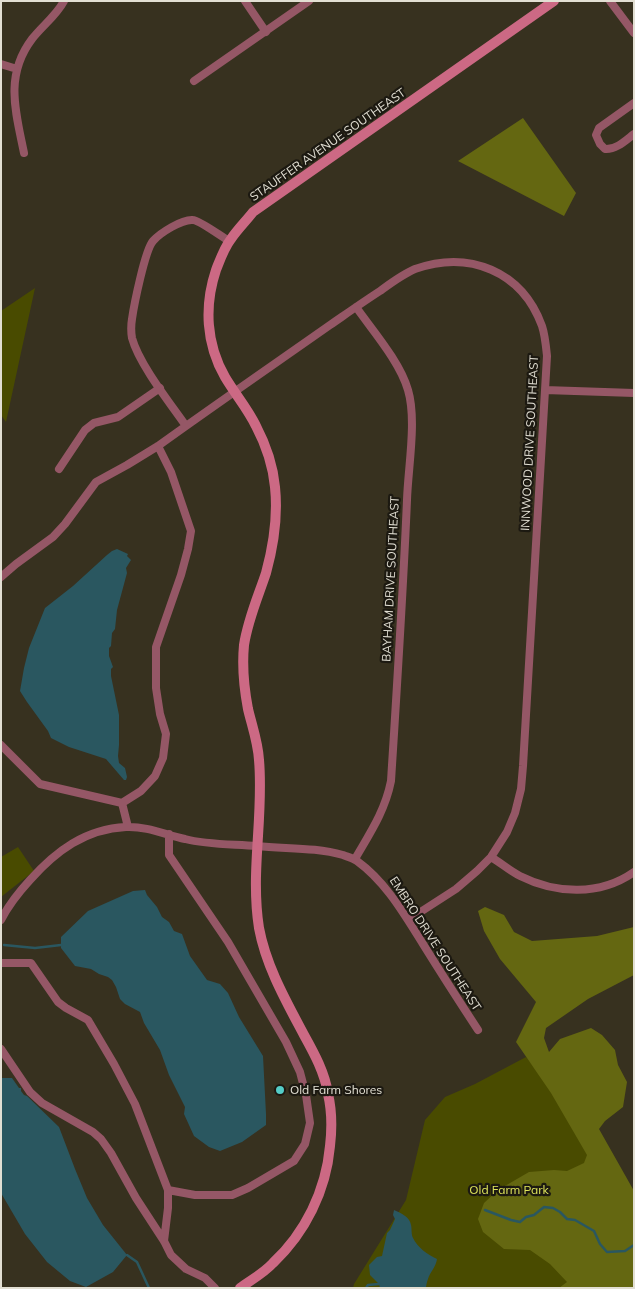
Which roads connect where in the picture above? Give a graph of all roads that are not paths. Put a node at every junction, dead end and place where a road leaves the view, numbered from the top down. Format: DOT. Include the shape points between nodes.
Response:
graph roads {
  1 [pos="64,1"];
  2 [pos="245,1"];
  3 [pos="309,1"];
  4 [pos="554,1"];
  5 [pos="610,1"];
  6 [pos="266,32"];
  7 [pos="634,32"];
  8 [pos="1,64"];
  9 [pos="17,69"];
  10 [pos="194,81"];
  11 [pos="634,103"];
  12 [pos="634,134"];
  13 [pos="24,153"];
  14 [pos="229,241"];
  15 [pos="356,307"];
  16 [pos="160,388"];
  17 [pos="545,390"];
  18 [pos="235,392"];
  19 [pos="634,393"];
  20 [pos="186,426"];
  21 [pos="158,446"];
  22 [pos="59,469"];
  23 [pos="1,577"];
  24 [pos="1,746"];
  25 [pos="122,803"];
  26 [pos="128,827"];
  27 [pos="169,834"];
  28 [pos="257,846"];
  29 [pos="492,857"];
  30 [pos="355,859"];
  31 [pos="634,872"];
  32 [pos="1,920"];
  33 [pos="408,920"];
  34 [pos="1,963"];
  35 [pos="478,1030"];
  36 [pos="1,1049"];
  37 [pos="168,1190"];
  38 [pos="164,1241"];
  39 [pos="215,1288"];
  40 [pos="240,1288"];
  1 -- 9 [label="street" via="30,42"];
  2 -- 6 [label="street"];
  3 -- 6 [label="street"];
  4 -- 14 [label="street, STAUFFER AVENUE SOUTHEAST" via="253,212"];
  5 -- 7 [label="street"];
  6 -- 10 [label="street"];
  8 -- 9 [label="street"];
  9 -- 13 [label="street" via="15,108"];
  11 -- 12 [label="street" via="599,128 596,135 605,149 611,149"];
  14 -- 16 [label="street" via="195,220 176,225 148,248 131,330 139,355"];
  14 -- 18 [label="street, STAUFFER AVENUE SOUTHEAST" via="212,283 208,313 215,355"];
  15 -- 17 [label="street, INNWOOD DRIVE SOUTHEAST" via="410,271 439,262 468,262 496,272 526,296 543,328 547,356"];
  15 -- 18 [label="street, INNWOOD DRIVE SOUTHEAST"];
  15 -- 30 [label="street, BAYHAM DRIVE SOUTHEAST" via="399,368 408,389 412,419 391,781 380,816"];
  16 -- 20 [label="street"];
  16 -- 22 [label="street" via="118,417 94,423 85,430"];
  17 -- 19 [label="street"];
  17 -- 29 [label="street, INNWOOD DRIVE SOUTHEAST" via="521,789 514,816"];
  18 -- 20 [label="street, INNWOOD DRIVE SOUTHEAST"];
  18 -- 28 [label="street, STAUFFER AVENUE SOUTHEAST" via="264,443 276,503 273,545 248,625 244,654 244,684 259,757"];
  20 -- 21 [label="street, INNWOOD DRIVE SOUTHEAST"];
  21 -- 23 [label="street, INNWOOD DRIVE SOUTHEAST" via="96,482 53,537"];
  21 -- 25 [label="street" via="171,472 190,531 181,575 156,647 156,688 166,734 163,758 155,776 141,792"];
  24 -- 25 [label="street" via="40,784"];
  25 -- 26 [label="street"];
  26 -- 27 [label="street, EMBRO DRIVE SOUTHEAST"];
  26 -- 32 [label="street, EMBRO DRIVE SOUTHEAST" via="86,836 58,852 42,865"];
  27 -- 28 [label="street, EMBRO DRIVE SOUTHEAST" via="186,840"];
  27 -- 37 [label="street" via="169,855 228,942 286,1042 300,1072 310,1123 305,1144 294,1161 248,1188 232,1195 195,1195"];
  28 -- 30 [label="street, EMBRO DRIVE SOUTHEAST" via="312,849"];
  28 -- 40 [label="street, STAUFFER AVENUE SOUTHEAST" via="256,903 260,930 280,989 316,1057 328,1091 331,1128 324,1179 313,1211 298,1235 272,1265"];
  29 -- 31 [label="street" via="519,876 562,890 602,886"];
  29 -- 33 [label="street, INNWOOD DRIVE SOUTHEAST" via="456,889"];
  30 -- 33 [label="street, EMBRO DRIVE SOUTHEAST" via="381,882"];
  33 -- 35 [label="street, EMBRO DRIVE SOUTHEAST"];
  34 -- 37 [label="street" via="31,963 58,1002 88,1020 136,1104"];
  36 -- 38 [label="street" via="30,1092 42,1103 101,1139"];
  37 -- 38 [label="street"];
  38 -- 39 [label="street" via="171,1255 186,1269 205,1278"];
}
